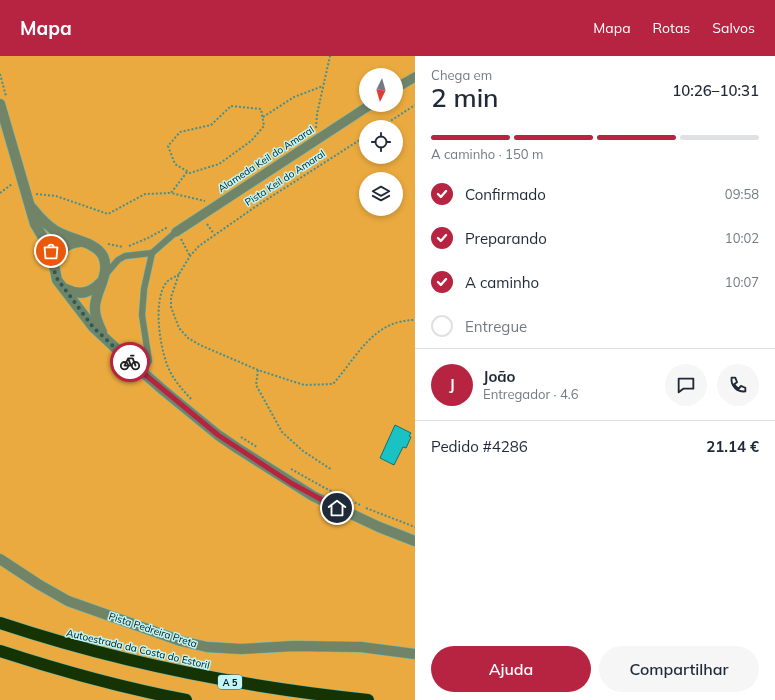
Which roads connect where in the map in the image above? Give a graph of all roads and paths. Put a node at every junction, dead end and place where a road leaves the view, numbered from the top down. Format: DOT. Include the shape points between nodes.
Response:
graph roads {
  1 [pos="330,56"];
  2 [pos="0,74"];
  3 [pos="415,77"];
  4 [pos="403,84"];
  5 [pos="324,86"];
  6 [pos="3,100"];
  7 [pos="415,105"];
  8 [pos="359,112"];
  9 [pos="263,118"];
  10 [pos="392,120"];
  11 [pos="316,139"];
  12 [pos="359,141"];
  13 [pos="187,171"];
  14 [pos="171,193"];
  15 [pos="32,201"];
  16 [pos="218,204"];
  17 [pos="174,228"];
  18 [pos="81,242"];
  19 [pos="106,243"];
  20 [pos="152,253"];
  21 [pos="54,267"];
  22 [pos="179,274"];
  23 [pos="103,280"];
  24 [pos="61,286"];
  25 [pos="415,320"];
  26 [pos="104,337"];
  27 [pos="258,370"];
  28 [pos="142,371"];
  29 [pos="193,400"];
  30 [pos="236,433"];
  31 [pos="260,449"];
  32 [pos="291,468"];
  33 [pos="332,470"];
  34 [pos="415,527"];
  35 [pos="415,541"];
  36 [pos="0,558"];
  37 [pos="0,622"];
  38 [pos="0,650"];
  39 [pos="415,654"];
  40 [pos="186,700"];
  41 [pos="368,700"];
  1 -- 5 [label="path"];
  2 -- 6 [label="path"];
  3 -- 4 [label="street"];
  5 -- 9 [label="path" via="294,97"];
  5 -- 11 [label="path" via="317,114"];
  6 -- 15 [label="street"];
  7 -- 10 [label="path"];
  8 -- 11 [label="street, Alameda Keil do Amaral"];
  9 -- 13 [label="path" via="264,126 251,141 218,164 190,173"];
  9 -- 13 [label="path" via="261,109 231,106 211,125 180,132 168,146 175,164"];
  11 -- 16 [label="street, Alameda Keil do Amaral"];
  12 -- 22 [label="path, Pista Keil do Amaral" via="214,234 190,256"];
  13 -- 14 [label="path"];
  14 -- 15 [label="path" via="145,194 108,214 56,196 33,194"];
  14 -- 16 [label="path"];
  15 -- 18 [label="street" via="47,225 66,237"];
  15 -- 21 [label="street" via="35,224 51,251"];
  16 -- 17 [label="street, Alameda Keil do Amaral"];
  17 -- 19 [label="path" via="133,245 116,247"];
  17 -- 20 [label="lane"];
  18 -- 21 [label="street" via="74,242 62,249"];
  18 -- 23 [label="street" via="88,243 100,251 106,263"];
  20 -- 23 [label="lane" via="125,256 118,260"];
  20 -- 28 [label="lane" via="144,289 142,315 149,361"];
  21 -- 24 [label="street"];
  22 -- 27 [label="path" via="171,296 171,308 179,328 188,338 200,345"];
  22 -- 29 [label="path" via="167,282 161,293 161,343 171,374"];
  23 -- 24 [label="street" via="92,291 85,293 72,292"];
  23 -- 26 [label="street" via="96,298 95,311"];
  24 -- 26 [label="street"];
  25 -- 27 [label="path" via="392,323 367,341 333,384 304,385"];
  26 -- 28 [label="street"];
  27 -- 33 [label="path" via="256,384 282,432"];
  28 -- 35 [label="street" via="218,435 264,466 337,508 379,528"];
  30 -- 31 [label="path"];
  32 -- 34 [label="path" via="365,508"];
  36 -- 39 [label="street, Pista Pedreira Preta" via="68,601 181,641 207,647 241,649 294,646 361,647"];
  37 -- 41 [label="highway, Autoestrada da Costa do Estoril / A 5" via="76,647 187,674 282,690"];
  38 -- 40 [label="highway" via="88,678"];
}
